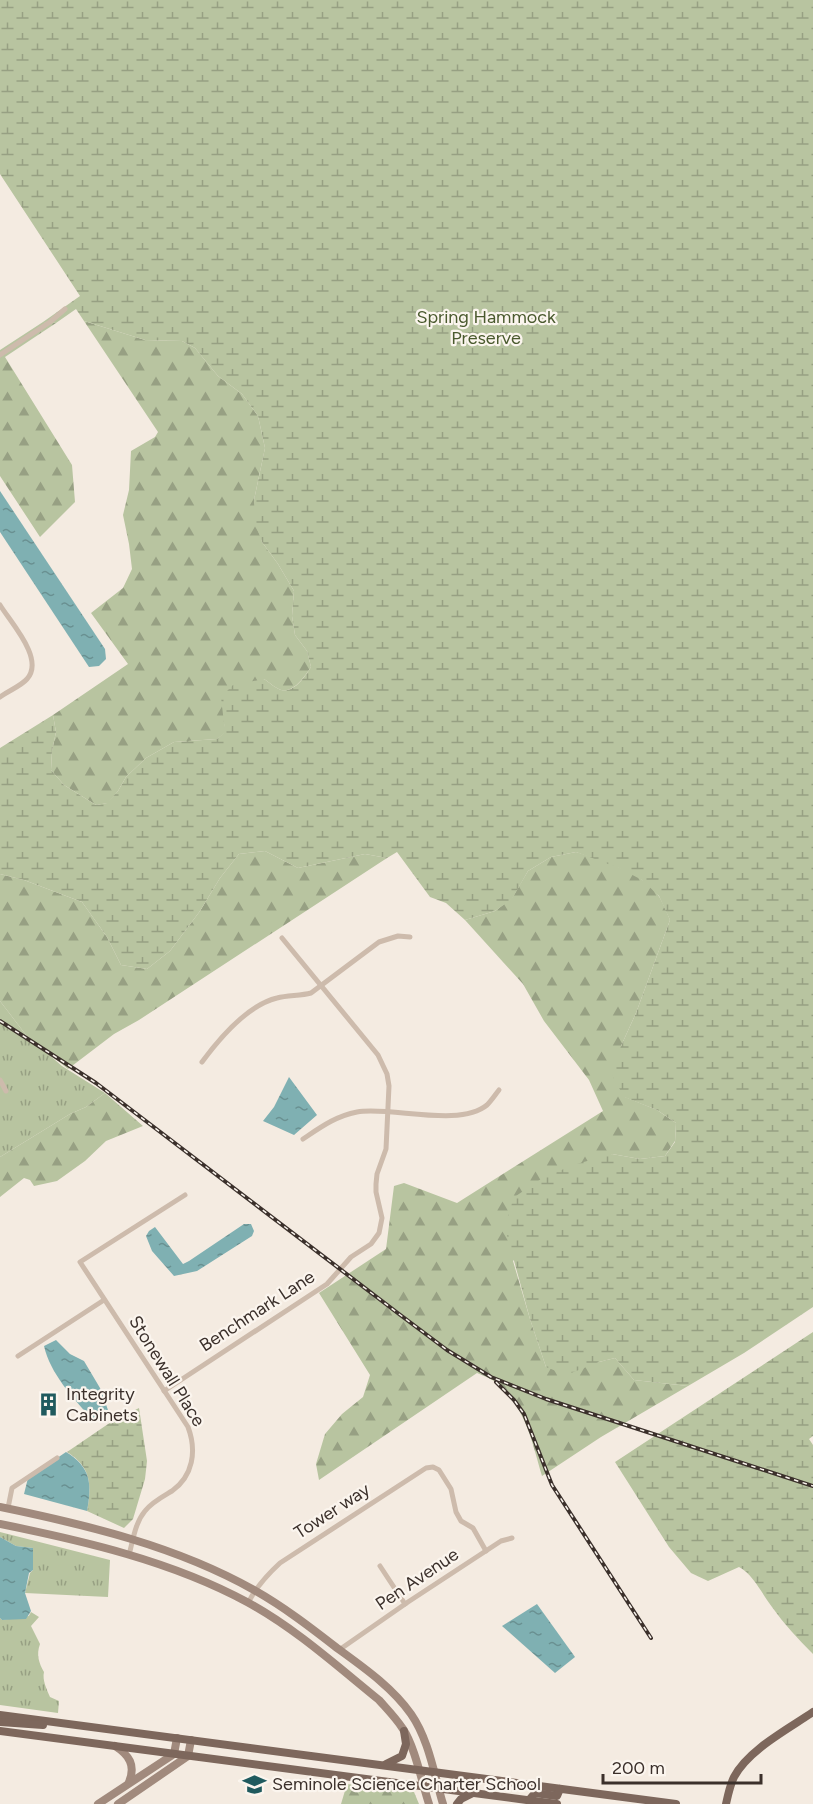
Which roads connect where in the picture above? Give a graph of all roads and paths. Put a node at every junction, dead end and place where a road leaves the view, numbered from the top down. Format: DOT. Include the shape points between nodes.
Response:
graph roads {
  1 [pos="65,309"];
  2 [pos="0,355"];
  3 [pos="0,605"];
  4 [pos="0,697"];
  5 [pos="410,937"];
  6 [pos="282,938"];
  7 [pos="321,986"];
  8 [pos="201,1062"];
  9 [pos="0,1080"];
  10 [pos="499,1090"];
  11 [pos="6,1091"];
  12 [pos="389,1112"];
  13 [pos="303,1138"];
  14 [pos="185,1195"];
  15 [pos="104,1300"];
  16 [pos="18,1356"];
  17 [pos="164,1391"];
  18 [pos="57,1458"];
  19 [pos="4,1508"];
  20 [pos="0,1524"];
  21 [pos="512,1538"];
  22 [pos="133,1539"];
  23 [pos="486,1551"];
  24 [pos="129,1555"];
  25 [pos="380,1566"];
  26 [pos="255,1591"];
  27 [pos="248,1603"];
  28 [pos="405,1604"];
  29 [pos="296,1634"];
  30 [pos="339,1650"];
  31 [pos="813,1712"];
  32 [pos="0,1715"];
  33 [pos="0,1722"];
  34 [pos="62,1723"];
  35 [pos="0,1731"];
  36 [pos="404,1731"];
  37 [pos="177,1738"];
  38 [pos="191,1740"];
  39 [pos="115,1746"];
  40 [pos="174,1754"];
  41 [pos="188,1756"];
  42 [pos="382,1766"];
  43 [pos="420,1771"];
  44 [pos="436,1772"];
  45 [pos="128,1784"];
  46 [pos="423,1786"];
  47 [pos="438,1788"];
  48 [pos="560,1789"];
  49 [pos="474,1793"];
  50 [pos="529,1800"];
  51 [pos="98,1804"];
  52 [pos="118,1804"];
  53 [pos="429,1804"];
  54 [pos="443,1804"];
  55 [pos="457,1804"];
  56 [pos="557,1804"];
  57 [pos="676,1804"];
  58 [pos="726,1804"];
  1 -- 2 [label="street"];
  3 -- 4 [label="street" via="32,654 33,665 27,679"];
  5 -- 7 [label="street" via="379,942"];
  6 -- 7 [label="street, Benchmark Lane"];
  7 -- 8 [label="street" via="311,993 279,997 259,1006 222,1036"];
  7 -- 12 [label="street, Benchmark Lane" via="378,1054 387,1074"];
  9 -- 11 [label="street"];
  10 -- 12 [label="street" via="486,1106 466,1113"];
  12 -- 13 [label="street" via="341,1116"];
  12 -- 17 [label="street, Benchmark Lane" via="386,1149 375,1184 382,1218 375,1240 351,1257 327,1284"];
  14 -- 15 [label="street, Stonewall Place" via="80,1262"];
  15 -- 16 [label="street"];
  15 -- 17 [label="street, Stonewall Place"];
  17 -- 22 [label="street, Stonewall Place" via="188,1427 193,1440 192,1462 182,1482 144,1512"];
  18 -- 19 [label="street" via="12,1488"];
  19 -- 22 [label="main road"];
  20 -- 24 [label="main road"];
  21 -- 23 [label="street, Pen Avenue"];
  22 -- 24 [label="street, Stonewall Place"];
  22 -- 26 [label="main road" via="190,1560"];
  23 -- 26 [label="street, Tower way" via="473,1528 461,1521 451,1489 439,1470 426,1468 280,1563"];
  23 -- 28 [label="street, Pen Avenue"];
  24 -- 27 [label="main road" via="184,1572"];
  25 -- 28 [label="street"];
  26 -- 27 [label="street, Tower way"];
  26 -- 30 [label="main road"];
  27 -- 29 [label="main road"];
  28 -- 30 [label="street, Pen Avenue"];
  29 -- 30 [label="main road" via="326,1653"];
  29 -- 36 [label="main road" via="379,1700"];
  30 -- 44 [label="main road" via="395,1694 412,1716"];
  31 -- 58 [label="main road" via="742,1764"];
  32 -- 34 [label="main road"];
  33 -- 34 [label="main road" via="48,1726"];
  34 -- 37 [label="main road"];
  35 -- 39 [label="main road"];
  36 -- 42 [label="main road" via="406,1744 402,1756"];
  36 -- 43 [label="main road"];
  37 -- 38 [label="main road"];
  37 -- 40 [label="main road"];
  38 -- 41 [label="main road"];
  38 -- 42 [label="main road"];
  39 -- 40 [label="main road"];
  39 -- 45 [label="main road" via="132,1765"];
  40 -- 41 [label="main road"];
  40 -- 45 [label="main road"];
  41 -- 46 [label="main road"];
  41 -- 52 [label="main road"];
  42 -- 43 [label="main road"];
  43 -- 44 [label="main road"];
  43 -- 46 [label="main road"];
  44 -- 47 [label="main road"];
  44 -- 48 [label="main road"];
  45 -- 51 [label="main road"];
  46 -- 47 [label="main road"];
  46 -- 53 [label="main road"];
  47 -- 49 [label="main road"];
  47 -- 54 [label="main road"];
  48 -- 50 [label="main road" via="557,1796 535,1793"];
  48 -- 57 [label="main road"];
  49 -- 50 [label="main road"];
  49 -- 55 [label="main road"];
  50 -- 56 [label="main road"];
}
